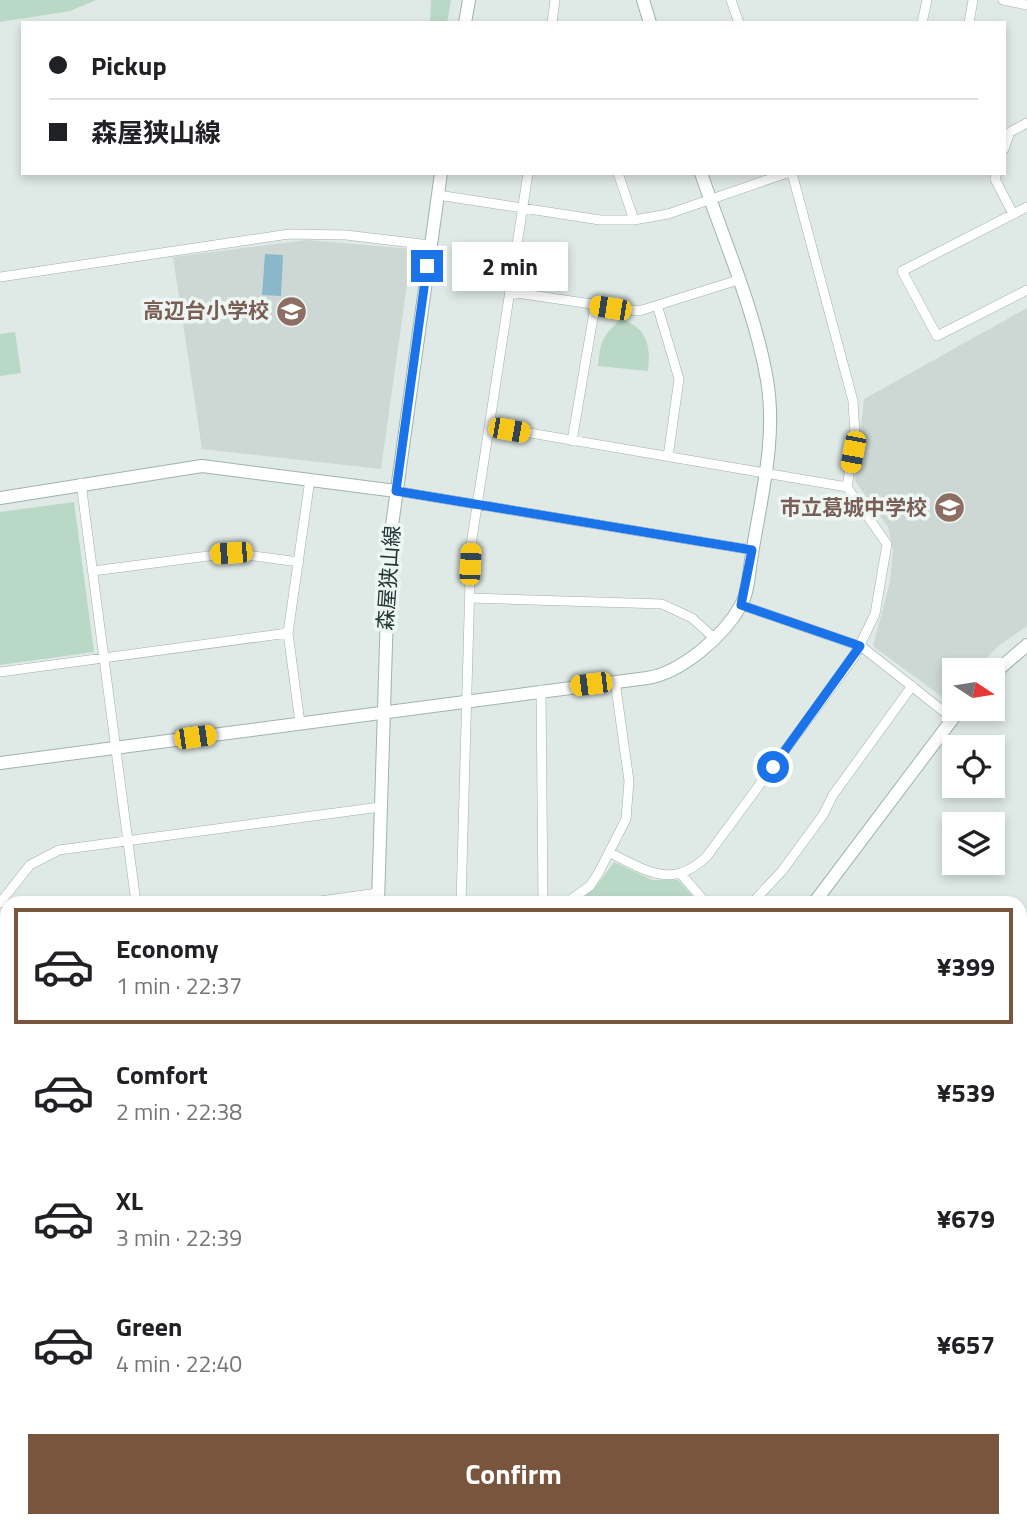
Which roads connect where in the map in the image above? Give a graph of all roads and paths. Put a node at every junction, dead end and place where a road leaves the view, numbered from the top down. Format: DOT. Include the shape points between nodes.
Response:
graph roads {
  1 [pos="469,0"];
  2 [pos="555,0"];
  3 [pos="643,0"];
  4 [pos="731,0"];
  5 [pos="927,0"];
  6 [pos="973,0"];
  7 [pos="1003,0"];
  8 [pos="1027,5"];
  9 [pos="465,21"];
  10 [pos="552,21"];
  11 [pos="649,21"];
  12 [pos="738,21"];
  13 [pos="922,21"];
  14 [pos="969,21"];
  15 [pos="1027,123"];
  16 [pos="1006,143"];
  17 [pos="441,175"];
  18 [pos="528,175"];
  19 [pos="619,175"];
  20 [pos="702,175"];
  21 [pos="784,175"];
  22 [pos="791,175"];
  23 [pos="996,175"];
  24 [pos="438,195"];
  25 [pos="710,200"];
  26 [pos="1027,207"];
  27 [pos="523,208"];
  28 [pos="1013,214"];
  29 [pos="634,220"];
  30 [pos="430,246"];
  31 [pos="0,277"];
  32 [pos="738,280"];
  33 [pos="1027,290"];
  34 [pos="510,292"];
  35 [pos="595,306"];
  36 [pos="658,308"];
  37 [pos="489,426"];
  38 [pos="572,441"];
  39 [pos="668,457"];
  40 [pos="765,474"];
  41 [pos="310,479"];
  42 [pos="81,483"];
  43 [pos="847,487"];
  44 [pos="396,491"];
  45 [pos="0,498"];
  46 [pos="477,504"];
  47 [pos="752,550"];
  48 [pos="299,562"];
  49 [pos="93,571"];
  50 [pos="469,598"];
  51 [pos="741,605"];
  52 [pos="288,633"];
  53 [pos="713,637"];
  54 [pos="1027,645"];
  55 [pos="860,646"];
  56 [pos="104,657"];
  57 [pos="1005,664"];
  58 [pos="0,672"];
  59 [pos="615,681"];
  60 [pos="912,686"];
  61 [pos="541,690"];
  62 [pos="466,701"];
  63 [pos="942,704"];
  64 [pos="383,713"];
  65 [pos="950,721"];
  66 [pos="300,723"];
  67 [pos="116,747"];
  68 [pos="0,763"];
  69 [pos="380,807"];
  70 [pos="128,840"];
  71 [pos="610,853"];
  72 [pos="681,874"];
  73 [pos="5,896"];
  74 [pos="135,896"];
  75 [pos="378,896"];
  76 [pos="461,896"];
  77 [pos="542,896"];
  78 [pos="576,896"];
  79 [pos="700,896"];
  80 [pos="759,896"];
  81 [pos="819,896"];
  1 -- 9 [label="street"];
  2 -- 10 [label="street"];
  3 -- 11 [label="street"];
  4 -- 12 [label="street"];
  5 -- 13 [label="street"];
  6 -- 14 [label="street"];
  7 -- 8 [label="street"];
  15 -- 16 [label="street" via="1010,132"];
  17 -- 24 [label="street, 森屋狭山線"];
  18 -- 27 [label="street"];
  19 -- 29 [label="street"];
  20 -- 25 [label="street"];
  21 -- 25 [label="street"];
  22 -- 43 [label="street" via="853,401 855,435"];
  23 -- 28 [label="street"];
  24 -- 27 [label="street"];
  24 -- 30 [label="street, 森屋狭山線"];
  25 -- 29 [label="street"];
  25 -- 32 [label="street"];
  26 -- 28 [label="street"];
  27 -- 29 [label="street" via="600,220"];
  27 -- 34 [label="street"];
  28 -- 33 [label="street" via="902,271 937,336"];
  30 -- 31 [label="street" via="346,235 289,234"];
  30 -- 44 [label="street, 森屋狭山線"];
  32 -- 36 [label="street"];
  32 -- 40 [label="street" via="768,382 771,421"];
  34 -- 35 [label="street"];
  34 -- 37 [label="street"];
  35 -- 36 [label="street" via="626,311"];
  35 -- 38 [label="street"];
  36 -- 39 [label="street" via="679,379"];
  37 -- 38 [label="street"];
  37 -- 46 [label="street"];
  38 -- 39 [label="street"];
  39 -- 40 [label="street"];
  40 -- 43 [label="street"];
  40 -- 47 [label="street"];
  41 -- 42 [label="street" via="202,466"];
  41 -- 44 [label="street"];
  41 -- 48 [label="street"];
  42 -- 45 [label="street"];
  42 -- 49 [label="street"];
  43 -- 55 [label="street" via="887,544 875,614"];
  44 -- 46 [label="street"];
  44 -- 64 [label="street, 森屋狭山線" via="387,570"];
  46 -- 47 [label="street"];
  46 -- 50 [label="street"];
  47 -- 51 [label="street"];
  48 -- 49 [label="street" via="231,553"];
  48 -- 52 [label="street"];
  49 -- 56 [label="street"];
  50 -- 53 [label="street" via="662,604 692,618"];
  50 -- 62 [label="street"];
  51 -- 53 [label="street"];
  51 -- 55 [label="street"];
  52 -- 56 [label="street"];
  52 -- 66 [label="street"];
  53 -- 59 [label="street" via="679,669"];
  54 -- 57 [label="street"];
  55 -- 60 [label="street"];
  55 -- 72 [label="street" via="707,856"];
  56 -- 58 [label="street"];
  56 -- 67 [label="street"];
  59 -- 61 [label="street"];
  59 -- 71 [label="street" via="630,794 626,819"];
  60 -- 63 [label="street"];
  60 -- 80 [label="street" via="833,794 823,815"];
  61 -- 62 [label="street"];
  61 -- 77 [label="street"];
  62 -- 64 [label="street"];
  62 -- 76 [label="street"];
  64 -- 66 [label="street"];
  64 -- 69 [label="street, 森屋狭山線"];
  65 -- 81 [label="street"];
  66 -- 67 [label="street"];
  67 -- 68 [label="street"];
  67 -- 70 [label="street"];
  69 -- 70 [label="street"];
  69 -- 75 [label="street, 森屋狭山線"];
  70 -- 73 [label="street" via="48,853 22,873"];
  70 -- 74 [label="street"];
  71 -- 72 [label="street" via="656,874"];
  71 -- 78 [label="street" via="590,886"];
  72 -- 79 [label="street"];
}
